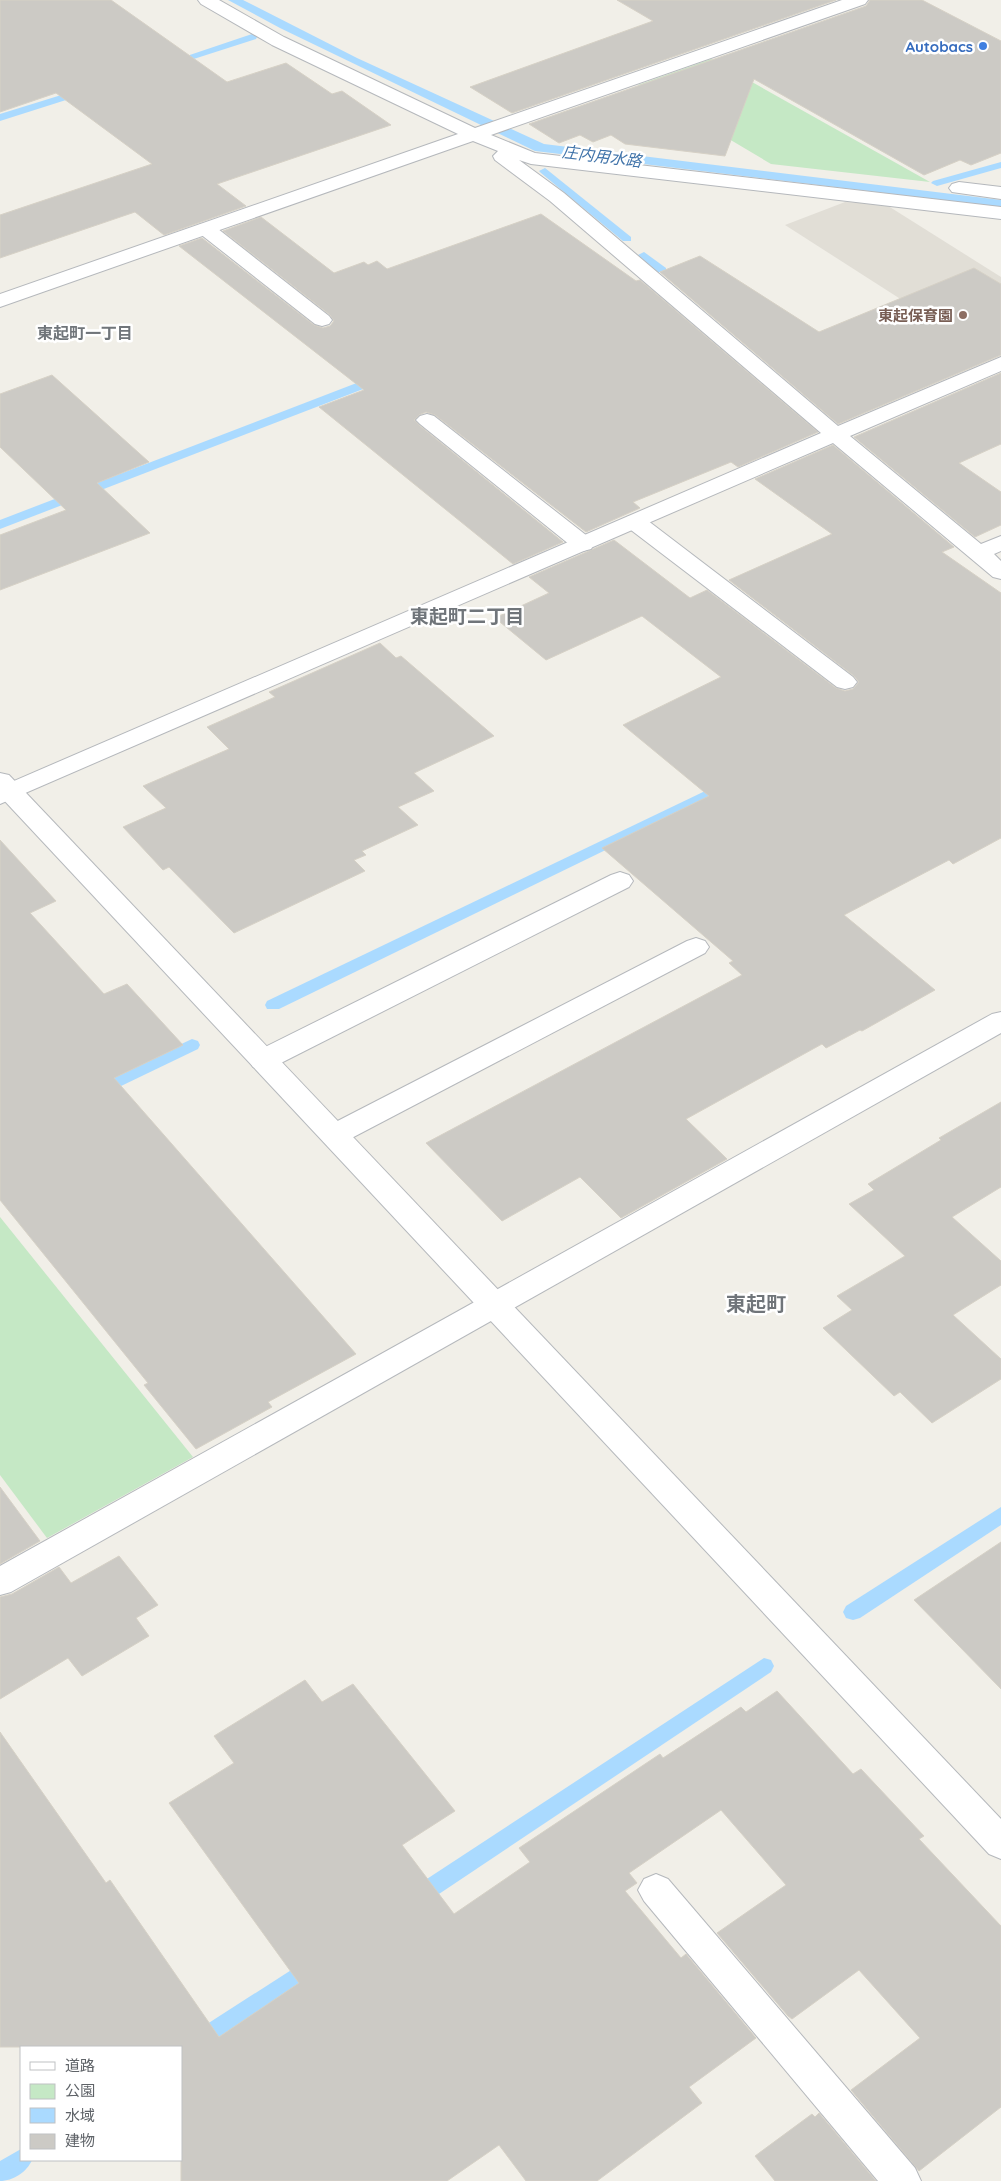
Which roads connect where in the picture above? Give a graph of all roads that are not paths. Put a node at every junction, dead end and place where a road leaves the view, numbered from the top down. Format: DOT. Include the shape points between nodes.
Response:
graph roads {
  1 [pos="206,0"];
  2 [pos="859,0"];
  3 [pos="480,134"];
  4 [pos="959,188"];
  5 [pos="1001,193"];
  6 [pos="1001,213"];
  7 [pos="206,229"];
  8 [pos="0,301"];
  9 [pos="322,320"];
  10 [pos="1001,363"];
  11 [pos="427,420"];
  12 [pos="836,435"];
  13 [pos="635,522"];
  14 [pos="1001,543"];
  15 [pos="584,544"];
  16 [pos="978,553"];
  17 [pos="1001,572"];
  18 [pos="844,682"];
  19 [pos="3,789"];
  20 [pos="620,882"];
  21 [pos="696,947"];
  22 [pos="1001,1021"];
  23 [pos="263,1060"];
  24 [pos="334,1135"];
  25 [pos="494,1305"];
  26 [pos="0,1582"];
  27 [pos="1001,1843"];
  28 [pos="656,1890"];
  29 [pos="902,2181"];
  1 -- 3 [label="street" via="278,41"];
  2 -- 3 [label="street"];
  3 -- 6 [label="street" via="531,158"];
  3 -- 7 [label="street"];
  3 -- 12 [label="street"];
  4 -- 5 [label="street"];
  7 -- 8 [label="street"];
  7 -- 9 [label="street"];
  10 -- 12 [label="street"];
  11 -- 15 [label="street"];
  12 -- 13 [label="street"];
  12 -- 16 [label="street"];
  13 -- 15 [label="street"];
  13 -- 18 [label="street"];
  14 -- 16 [label="street"];
  15 -- 19 [label="street"];
  16 -- 17 [label="street"];
  19 -- 23 [label="street"];
  20 -- 23 [label="street"];
  21 -- 24 [label="street"];
  22 -- 25 [label="street"];
  23 -- 24 [label="street"];
  24 -- 25 [label="street"];
  25 -- 26 [label="street"];
  25 -- 27 [label="street"];
  28 -- 29 [label="street"];
}
